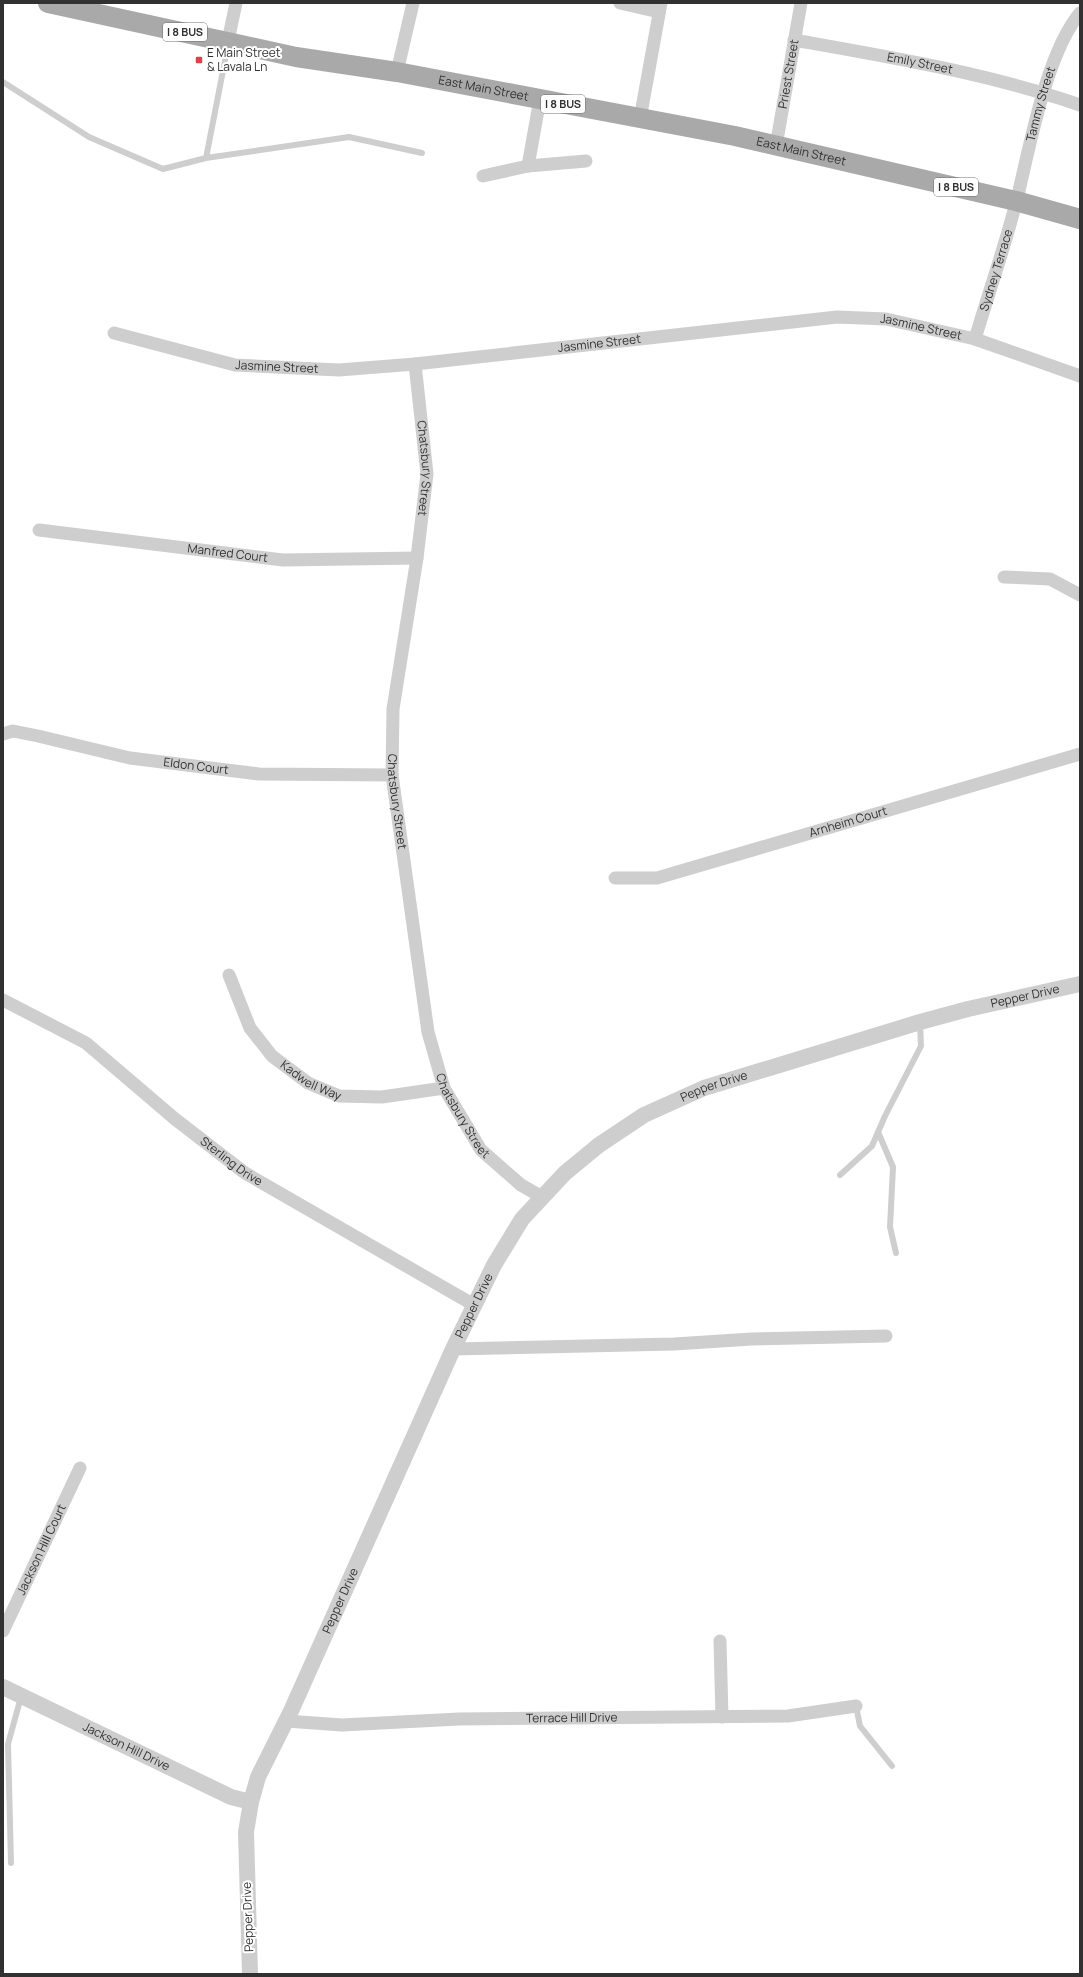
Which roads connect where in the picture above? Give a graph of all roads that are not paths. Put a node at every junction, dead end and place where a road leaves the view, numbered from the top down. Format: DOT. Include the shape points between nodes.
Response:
graph roads {
  1 [pos="48,3"];
  2 [pos="236,3"];
  3 [pos="413,3"];
  4 [pos="620,3"];
  5 [pos="801,3"];
  6 [pos="660,8"];
  7 [pos="1080,13"];
  8 [pos="794,40"];
  9 [pos="228,41"];
  10 [pos="397,72"];
  11 [pos="3,82"];
  12 [pos="1044,93"];
  13 [pos="540,100"];
  14 [pos="1080,105"];
  15 [pos="640,119"];
  16 [pos="776,146"];
  17 [pos="422,153"];
  18 [pos="206,158"];
  19 [pos="586,161"];
  20 [pos="528,166"];
  21 [pos="483,176"];
  22 [pos="1016,201"];
  23 [pos="1080,219"];
  24 [pos="114,334"];
  25 [pos="975,339"];
  26 [pos="415,364"];
  27 [pos="1080,376"];
  28 [pos="39,530"];
  29 [pos="417,558"];
  30 [pos="1004,577"];
  31 [pos="1080,595"];
  32 [pos="3,734"];
  33 [pos="1080,754"];
  34 [pos="392,775"];
  35 [pos="615,878"];
  36 [pos="229,975"];
  37 [pos="1080,984"];
  38 [pos="3,1000"];
  39 [pos="920,1022"];
  40 [pos="444,1088"];
  41 [pos="878,1132"];
  42 [pos="840,1175"];
  43 [pos="542,1197"];
  44 [pos="896,1253"];
  45 [pos="474,1305"];
  46 [pos="886,1336"];
  47 [pos="453,1348"];
  48 [pos="80,1468"];
  49 [pos="3,1631"];
  50 [pos="720,1641"];
  51 [pos="3,1687"];
  52 [pos="22,1696"];
  53 [pos="856,1706"];
  54 [pos="722,1716"];
  55 [pos="286,1721"];
  56 [pos="892,1766"];
  57 [pos="251,1802"];
  58 [pos="11,1862"];
  59 [pos="250,1974"];
  1 -- 9 [label="main road, East Main Street / I 8 BUS"];
  2 -- 9 [label="street"];
  3 -- 10 [label="street"];
  4 -- 6 [label="street"];
  5 -- 8 [label="street, Priest Street"];
  6 -- 15 [label="street"];
  7 -- 12 [label="street, Tammy Street" via="1061,43"];
  8 -- 12 [label="street, Emily Street" via="919,62"];
  8 -- 16 [label="street, Priest Street"];
  9 -- 10 [label="main road, East Main Street / I 8 BUS" via="296,57"];
  9 -- 18 [label="lane"];
  10 -- 13 [label="main road, East Main Street / I 8 BUS"];
  11 -- 18 [label="lane" via="89,137 163,169"];
  12 -- 14 [label="street, Emily Street"];
  12 -- 22 [label="street, Tammy Street"];
  13 -- 15 [label="main road, East Main Street / I 8 BUS"];
  13 -- 20 [label="street"];
  15 -- 16 [label="main road, East Main Street / I 8 BUS"];
  16 -- 22 [label="main road, East Main Street / I 8 BUS"];
  17 -- 18 [label="lane" via="349,137"];
  19 -- 20 [label="street"];
  20 -- 21 [label="street"];
  22 -- 23 [label="main road, East Main Street / I 8 BUS"];
  22 -- 25 [label="street, Sydney Terrace"];
  24 -- 26 [label="street, Jasmine Street" via="235,365 339,370"];
  25 -- 26 [label="street, Jasmine Street" via="886,319 836,318"];
  25 -- 27 [label="street, Jasmine Street"];
  26 -- 29 [label="street, Chatsbury Street" via="427,474"];
  28 -- 29 [label="street, Manfred Court" via="283,560"];
  29 -- 34 [label="street, Chatsbury Street" via="393,709"];
  30 -- 31 [label="street" via="1050,579"];
  32 -- 34 [label="street, Eldon Court" via="12,731 130,758 259,774"];
  33 -- 35 [label="street, Arnheim Court" via="657,878"];
  34 -- 40 [label="street, Chatsbury Street" via="428,1032"];
  36 -- 40 [label="street, Kadwell Way" via="250,1028 272,1056 308,1083 339,1096 382,1097"];
  37 -- 39 [label="street, Pepper Drive"];
  38 -- 45 [label="street, Sterling Drive" via="86,1043 175,1119 245,1173"];
  39 -- 41 [label="lane" via="921,1046"];
  39 -- 43 [label="street, Pepper Drive" via="721,1081 663,1105 599,1144"];
  40 -- 43 [label="street, Chatsbury Street" via="481,1150 521,1185"];
  41 -- 42 [label="lane" via="872,1146"];
  41 -- 44 [label="lane" via="893,1166 890,1227"];
  43 -- 45 [label="street, Pepper Drive" via="522,1219"];
  45 -- 47 [label="street, Pepper Drive"];
  46 -- 47 [label="street" via="674,1344"];
  47 -- 55 [label="street, Pepper Drive"];
  48 -- 49 [label="street, Jackson Hill Court"];
  50 -- 54 [label="street"];
  51 -- 52 [label="street, Jackson Hill Drive"];
  52 -- 57 [label="street, Jackson Hill Drive" via="231,1797"];
  52 -- 58 [label="lane" via="8,1744"];
  53 -- 54 [label="street, Terrace Hill Drive" via="788,1716"];
  53 -- 56 [label="lane" via="860,1726"];
  54 -- 55 [label="street, Terrace Hill Drive" via="459,1719 342,1724"];
  55 -- 57 [label="street, Pepper Drive" via="258,1777"];
  57 -- 59 [label="street, Pepper Drive" via="246,1846"];
}
